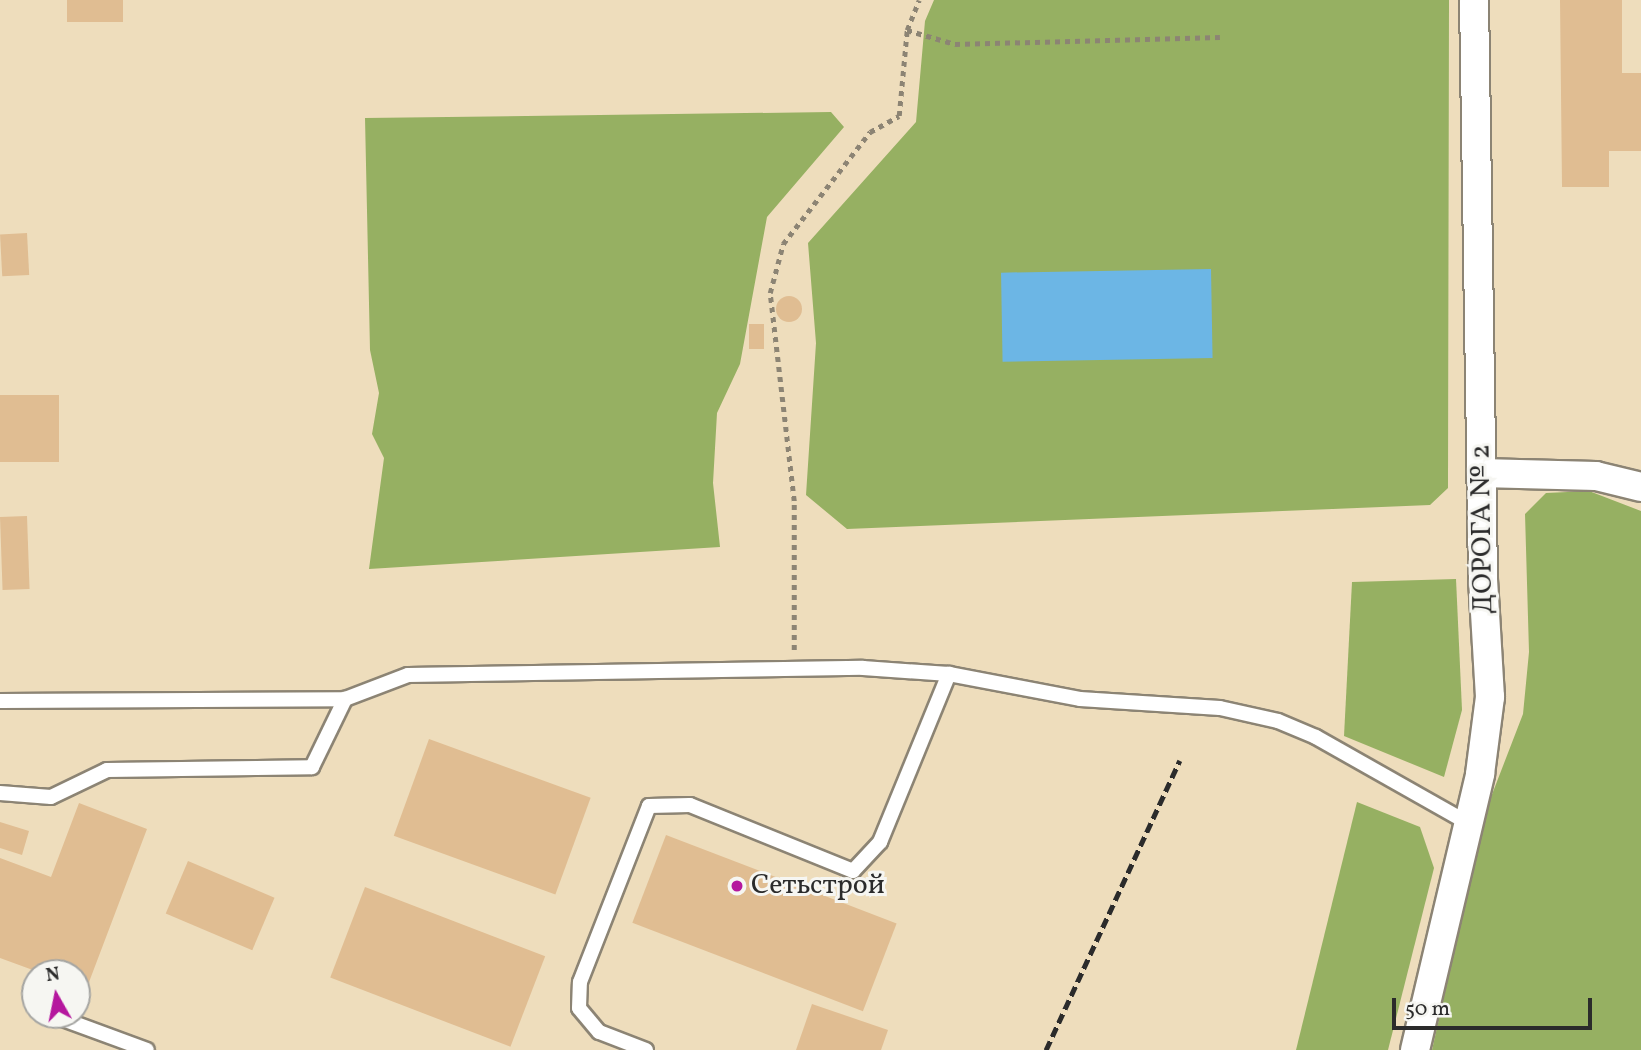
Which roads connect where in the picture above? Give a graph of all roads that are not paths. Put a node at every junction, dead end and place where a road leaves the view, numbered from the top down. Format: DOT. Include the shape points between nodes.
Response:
graph roads {
  1 [pos="1474,0"];
  2 [pos="1481,473"];
  3 [pos="1641,487"];
  4 [pos="949,674"];
  5 [pos="345,699"];
  6 [pos="0,701"];
  7 [pos="0,793"];
  8 [pos="1466,822"];
  9 [pos="90,1029"];
  10 [pos="147,1050"];
  11 [pos="646,1050"];
  12 [pos="1415,1050"];
  1 -- 2 [label="street, ДОРОГА № 2"];
  2 -- 3 [label="street" via="1596,476"];
  2 -- 8 [label="street, ДОРОГА № 2" via="1489,697 1480,774"];
  4 -- 5 [label="lane" via="794,669 408,675"];
  4 -- 8 [label="lane" via="1080,699 1220,708 1278,721 1316,737"];
  4 -- 11 [label="lane" via="880,842 853,871 690,804 649,806 580,982 579,1008 599,1032"];
  5 -- 6 [label="lane"];
  5 -- 7 [label="lane" via="312,766 107,770 51,797"];
  8 -- 12 [label="street, ДОРОГА № 2"];
  9 -- 10 [label="lane"];
}
